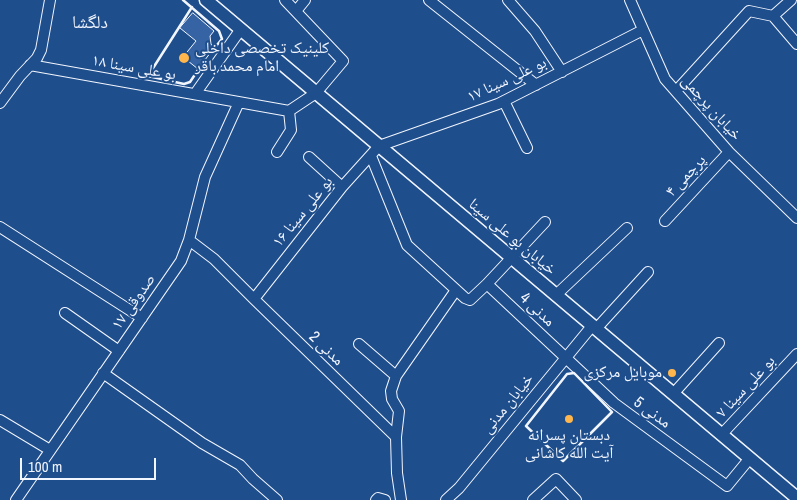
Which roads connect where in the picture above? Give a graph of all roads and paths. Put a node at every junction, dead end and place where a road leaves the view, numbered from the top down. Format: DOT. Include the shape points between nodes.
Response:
graph roads {
  1 [pos="50,0"];
  2 [pos="206,0"];
  3 [pos="285,0"];
  4 [pos="305,0"];
  5 [pos="430,0"];
  6 [pos="508,0"];
  7 [pos="630,0"];
  8 [pos="791,0"];
  9 [pos="296,11"];
  10 [pos="773,16"];
  11 [pos="240,30"];
  12 [pos="643,30"];
  13 [pos="797,44"];
  14 [pos="30,65"];
  15 [pos="562,72"];
  16 [pos="536,85"];
  17 [pos="676,91"];
  18 [pos="316,93"];
  19 [pos="195,94"];
  20 [pos="504,101"];
  21 [pos="239,102"];
  22 [pos="0,103"];
  23 [pos="289,111"];
  24 [pos="527,148"];
  25 [pos="375,151"];
  26 [pos="277,152"];
  27 [pos="729,152"];
  28 [pos="309,158"];
  29 [pos="342,187"];
  30 [pos="797,218"];
  31 [pos="665,220"];
  32 [pos="546,222"];
  33 [pos="0,227"];
  34 [pos="627,228"];
  35 [pos="188,240"];
  36 [pos="512,258"];
  37 [pos="648,272"];
  38 [pos="487,284"];
  39 [pos="456,290"];
  40 [pos="556,295"];
  41 [pos="254,299"];
  42 [pos="65,313"];
  43 [pos="142,318"];
  44 [pos="594,327"];
  45 [pos="718,343"];
  46 [pos="359,344"];
  47 [pos="119,351"];
  48 [pos="794,357"];
  49 [pos="566,358"];
  50 [pos="103,373"];
  51 [pos="396,376"];
  52 [pos="673,394"];
  53 [pos="0,420"];
  54 [pos="722,434"];
  55 [pos="396,437"];
  56 [pos="50,450"];
  57 [pos="750,458"];
  58 [pos="797,498"];
  59 [pos="16,500"];
  60 [pos="277,500"];
  61 [pos="376,500"];
  62 [pos="385,500"];
  63 [pos="401,500"];
  64 [pos="446,500"];
  65 [pos="533,500"];
  66 [pos="576,500"];
  1 -- 14 [label="street" via="41,50"];
  2 -- 11 [label="main road, خیابان بو علی سینا"];
  3 -- 9 [label="street"];
  4 -- 9 [label="street"];
  5 -- 16 [label="street"];
  6 -- 15 [label="street" via="535,31"];
  7 -- 12 [label="street, خیابان پرچمی"];
  8 -- 10 [label="street"];
  9 -- 18 [label="street" via="343,61"];
  10 -- 13 [label="street"];
  10 -- 17 [label="street" via="749,11"];
  11 -- 18 [label="main road, خیابان بو علی سینا"];
  11 -- 19 [label="street"];
  12 -- 15 [label="street, بو علی سینا ۱۷"];
  12 -- 17 [label="street, خیابان پرچمی" via="665,79"];
  14 -- 19 [label="street, بو علی سینا ۱۸"];
  14 -- 22 [label="street"];
  15 -- 16 [label="street, بو علی سینا ۱۷"];
  16 -- 20 [label="street, بو علی سینا ۱۷"];
  17 -- 27 [label="street, خیابان پرچمی"];
  18 -- 23 [label="street"];
  18 -- 25 [label="main road, خیابان بو علی سینا"];
  19 -- 21 [label="street, بو علی سینا ۱۸"];
  20 -- 24 [label="street"];
  20 -- 25 [label="street, بو علی سینا ۱۷"];
  21 -- 23 [label="street, بو علی سینا ۱۸"];
  21 -- 35 [label="street, صدوقی ۱۷" via="205,177"];
  23 -- 26 [label="street" via="290,130"];
  25 -- 29 [label="street, بو علی سینا ۱۶"];
  25 -- 36 [label="main road, خیابان بو علی سینا"];
  25 -- 39 [label="street" via="407,245"];
  27 -- 30 [label="street, خیابان پرچمی"];
  27 -- 31 [label="street, پرچمی ۴"];
  28 -- 29 [label="street"];
  29 -- 41 [label="street, بو علی سینا ۱۶"];
  32 -- 36 [label="street"];
  33 -- 43 [label="street"];
  34 -- 40 [label="street"];
  35 -- 41 [label="street, مدنی 2" via="214,259"];
  35 -- 43 [label="street, صدوقی ۱۷" via="181,261"];
  36 -- 38 [label="street"];
  36 -- 40 [label="main road, خیابان بو علی سینا"];
  37 -- 44 [label="street, خیابان مدنی"];
  38 -- 39 [label="street" via="470,300"];
  38 -- 49 [label="street, مدنی 4"];
  39 -- 51 [label="street"];
  40 -- 44 [label="main road, خیابان بو علی سینا"];
  41 -- 55 [label="street, مدنی 2"];
  42 -- 47 [label="street"];
  43 -- 47 [label="street, صدوقی ۱۷"];
  44 -- 49 [label="street, خیابان مدنی"];
  44 -- 52 [label="main road, خیابان بو علی سینا"];
  45 -- 52 [label="street"];
  46 -- 51 [label="street"];
  47 -- 50 [label="street, صدوقی ۱۷"];
  48 -- 54 [label="street, بو علی سینا ۷"];
  49 -- 57 [label="street, مدنی 5" via="614,403 726,486"];
  49 -- 64 [label="street, خیابان مدنی"];
  50 -- 56 [label="street, صدوقی ۱۷"];
  50 -- 60 [label="street" via="202,443 240,465"];
  51 -- 55 [label="street" via="391,391 399,411"];
  52 -- 54 [label="main road, خیابان بو علی سینا"];
  53 -- 56 [label="street"];
  54 -- 57 [label="main road, خیابان بو علی سینا"];
  55 -- 63 [label="street"];
  56 -- 59 [label="street, صدوقی ۱۷"];
  57 -- 58 [label="main road, خیابان بو علی سینا"];
  61 -- 62 [label="street"];
  65 -- 66 [label="street" via="556,479"];
}
